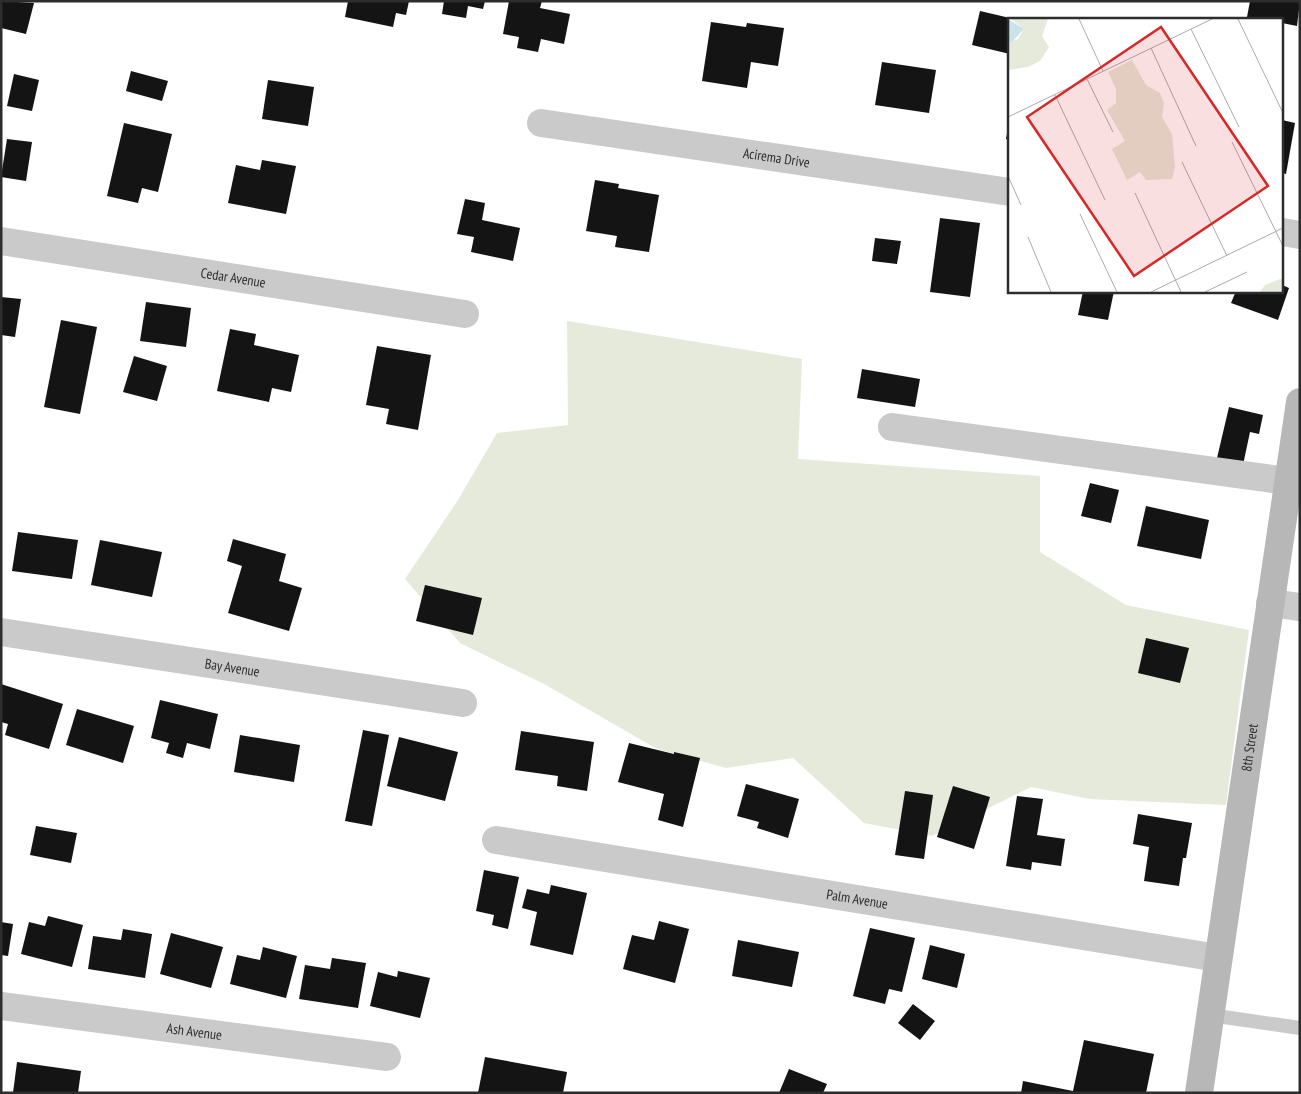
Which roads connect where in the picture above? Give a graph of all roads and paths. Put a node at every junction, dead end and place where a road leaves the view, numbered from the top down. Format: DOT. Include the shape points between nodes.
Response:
graph roads {
  1 [pos="541,123"];
  2 [pos="1008,192"];
  3 [pos="1284,232"];
  4 [pos="1300,235"];
  5 [pos="1,241"];
  6 [pos="465,314"];
  7 [pos="1300,402"];
  8 [pos="892,427"];
  9 [pos="1288,481"];
  10 [pos="1270,603"];
  11 [pos="1300,607"];
  12 [pos="1,632"];
  13 [pos="463,704"];
  14 [pos="496,840"];
  15 [pos="1218,958"];
  16 [pos="1,1006"];
  17 [pos="1210,1015"];
  18 [pos="1300,1028"];
  19 [pos="387,1057"];
  20 [pos="1199,1093"];
  1 -- 2 [label="street, Acirema Drive"];
  3 -- 4 [label="street"];
  5 -- 6 [label="street, Cedar Avenue"];
  7 -- 9 [label="street, 8th Street"];
  8 -- 9 [label="street"];
  9 -- 10 [label="street, 8th Street"];
  10 -- 11 [label="street"];
  10 -- 15 [label="street, 8th Street"];
  12 -- 13 [label="street, Bay Avenue"];
  14 -- 15 [label="street, Palm Avenue"];
  15 -- 17 [label="street, 8th Street"];
  16 -- 19 [label="street, Ash Avenue"];
  17 -- 18 [label="lane"];
  17 -- 20 [label="street, 8th Street"];
}
